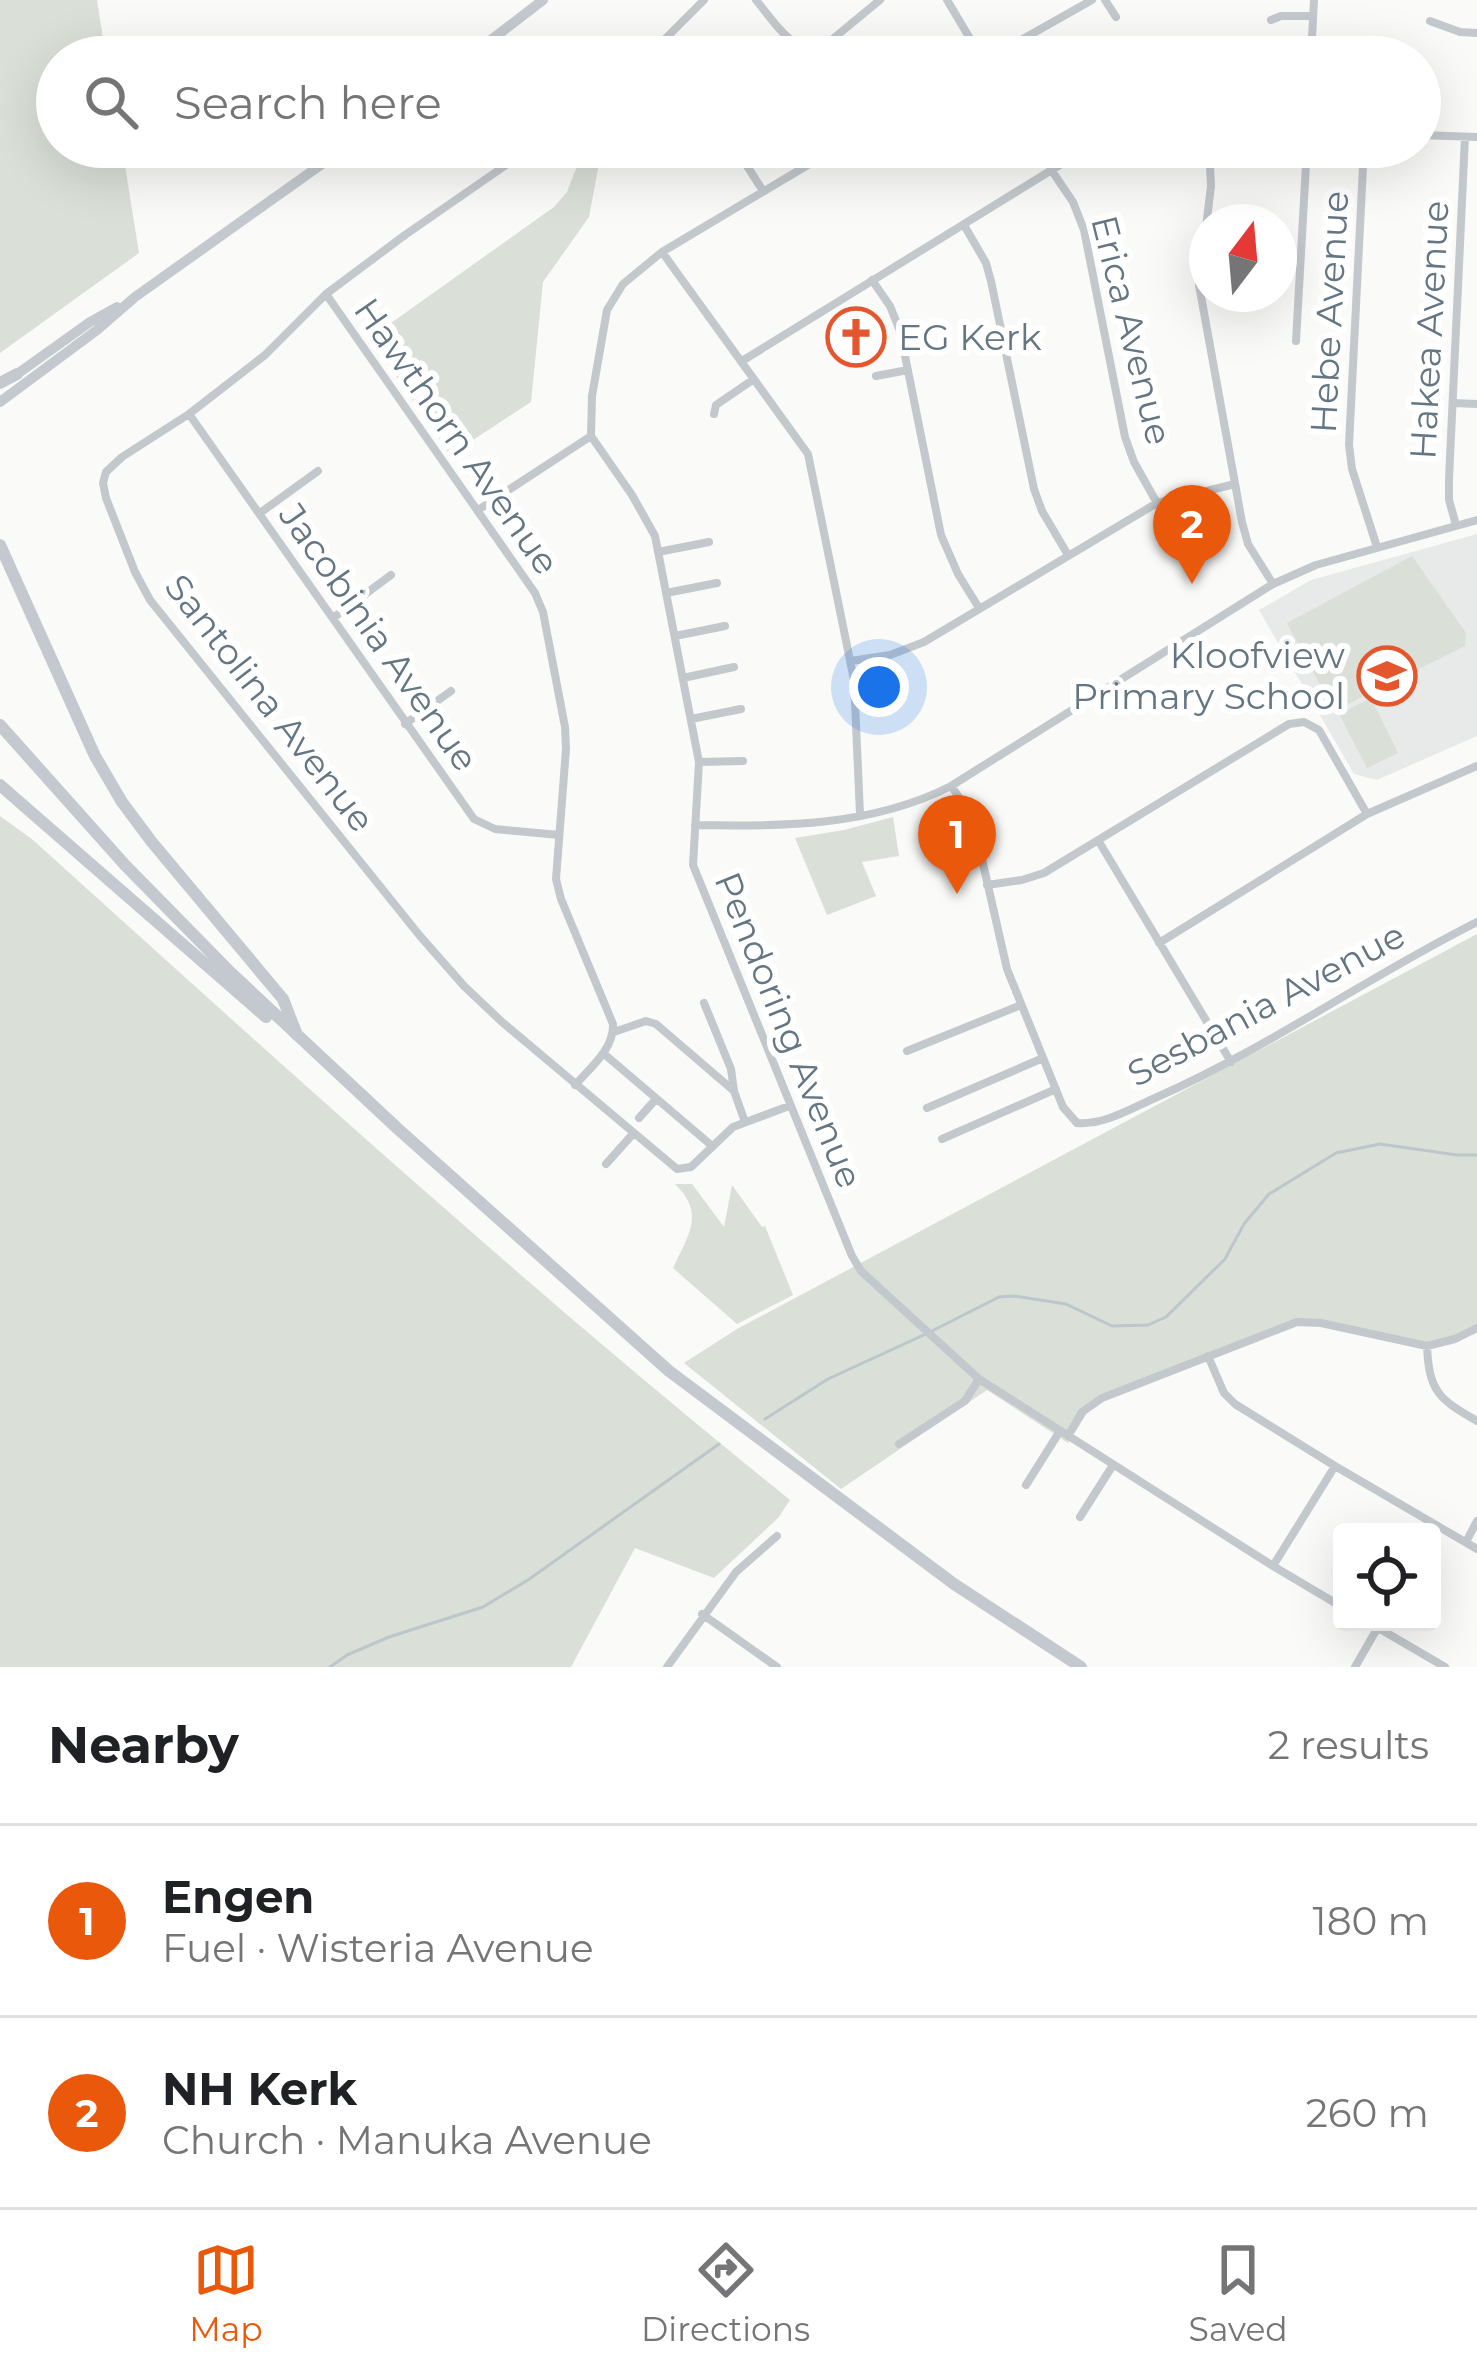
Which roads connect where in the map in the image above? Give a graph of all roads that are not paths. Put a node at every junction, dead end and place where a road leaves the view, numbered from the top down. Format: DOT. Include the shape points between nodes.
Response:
graph roads {
  1 [pos="543,0"];
  2 [pos="704,0"];
  3 [pos="755,0"];
  4 [pos="880,0"];
  5 [pos="947,0"];
  6 [pos="1092,0"];
  7 [pos="1105,0"];
  8 [pos="1314,0"];
  9 [pos="1313,16"];
  10 [pos="1116,17"];
  11 [pos="1271,20"];
  12 [pos="1430,21"];
  13 [pos="1477,33"];
  14 [pos="497,36"];
  15 [pos="673,36"];
  16 [pos="788,36"];
  17 [pos="836,36"];
  18 [pos="968,36"];
  19 [pos="1028,36"];
  20 [pos="1312,36"];
  21 [pos="1441,136"];
  22 [pos="1465,137"];
  23 [pos="1477,137"];
  24 [pos="316,168"];
  25 [pos="502,168"];
  26 [pos="748,168"];
  27 [pos="802,168"];
  28 [pos="1057,168"];
  29 [pos="1210,168"];
  30 [pos="1305,168"];
  31 [pos="1363,168"];
  32 [pos="1052,171"];
  33 [pos="763,191"];
  34 [pos="964,225"];
  35 [pos="662,252"];
  36 [pos="872,280"];
  37 [pos="326,295"];
  38 [pos="135,297"];
  39 [pos="1296,341"];
  40 [pos="742,361"];
  41 [pos="908,370"];
  42 [pos="17,374"];
  43 [pos="876,376"];
  44 [pos="754,379"];
  45 [pos="0,385"];
  46 [pos="0,402"];
  47 [pos="1453,403"];
  48 [pos="1477,404"];
  49 [pos="189,414"];
  50 [pos="714,414"];
  51 [pos="591,436"];
  52 [pos="318,471"];
  53 [pos="1235,484"];
  54 [pos="1157,503"];
  55 [pos="478,510"];
  56 [pos="260,513"];
  57 [pos="1477,520"];
  58 [pos="1456,526"];
  59 [pos="709,542"];
  60 [pos="0,545"];
  61 [pos="1377,547"];
  62 [pos="658,552"];
  63 [pos="1069,555"];
  64 [pos="391,575"];
  65 [pos="716,583"];
  66 [pos="1273,584"];
  67 [pos="666,593"];
  68 [pos="979,608"];
  69 [pos="332,618"];
  70 [pos="725,626"];
  71 [pos="675,636"];
  72 [pos="851,662"];
  73 [pos="734,668"];
  74 [pos="683,678"];
  75 [pos="451,691"];
  76 [pos="741,709"];
  77 [pos="691,719"];
  78 [pos="405,724"];
  79 [pos="0,725"];
  80 [pos="743,761"];
  81 [pos="699,762"];
  82 [pos="1477,766"];
  83 [pos="0,785"];
  84 [pos="951,785"];
  85 [pos="860,814"];
  86 [pos="1367,814"];
  87 [pos="695,825"];
  88 [pos="559,835"];
  89 [pos="1098,840"];
  90 [pos="987,885"];
  91 [pos="1477,922"];
  92 [pos="1159,943"];
  93 [pos="704,1003"];
  94 [pos="1021,1005"];
  95 [pos="614,1032"];
  96 [pos="297,1036"];
  97 [pos="907,1051"];
  98 [pos="603,1054"];
  99 [pos="1043,1058"];
  100 [pos="1231,1062"];
  101 [pos="575,1085"];
  102 [pos="1056,1089"];
  103 [pos="734,1090"];
  104 [pos="656,1099"];
  105 [pos="789,1106"];
  106 [pos="927,1108"];
  107 [pos="640,1118"];
  108 [pos="745,1122"];
  109 [pos="632,1135"];
  110 [pos="942,1139"];
  111 [pos="712,1145"];
  112 [pos="606,1164"];
  113 [pos="1477,1328"];
  114 [pos="1427,1346"];
  115 [pos="1208,1356"];
  116 [pos="979,1379"];
  117 [pos="1477,1421"];
  118 [pos="1064,1433"];
  119 [pos="899,1444"];
  120 [pos="1113,1466"];
  121 [pos="1335,1466"];
  122 [pos="1026,1485"];
  123 [pos="1080,1517"];
  124 [pos="1477,1521"];
  125 [pos="777,1536"];
  126 [pos="1466,1542"];
  127 [pos="1477,1549"];
  128 [pos="1273,1566"];
  129 [pos="1333,1601"];
  130 [pos="702,1614"];
  131 [pos="1370,1631"];
  132 [pos="1383,1631"];
  133 [pos="667,1667"];
  134 [pos="777,1667"];
  135 [pos="1081,1667"];
  136 [pos="1355,1667"];
  137 [pos="1445,1667"];
  1 -- 14 [label="main road"];
  2 -- 15 [label="street"];
  3 -- 16 [label="street"];
  4 -- 17 [label="street"];
  5 -- 18 [label="street"];
  6 -- 19 [label="street"];
  7 -- 10 [label="street"];
  8 -- 9 [label="street"];
  9 -- 11 [label="street"];
  9 -- 20 [label="street"];
  12 -- 13 [label="street"];
  21 -- 22 [label="street"];
  22 -- 23 [label="street"];
  22 -- 47 [label="street, Hakea Avenue"];
  24 -- 38 [label="main road"];
  25 -- 37 [label="street, Santolina Avenue"];
  26 -- 33 [label="street"];
  27 -- 33 [label="street"];
  28 -- 32 [label="street"];
  29 -- 53 [label="street" via="1199,285"];
  30 -- 39 [label="street"];
  31 -- 61 [label="street, Hebe Avenue" via="1349,445"];
  32 -- 34 [label="street"];
  32 -- 54 [label="street, Erica Avenue" via="1084,230 1125,437"];
  33 -- 35 [label="street"];
  34 -- 36 [label="street"];
  34 -- 63 [label="street" via="991,280 1034,488"];
  35 -- 40 [label="street"];
  35 -- 51 [label="street" via="623,284 607,310"];
  36 -- 40 [label="street"];
  36 -- 41 [label="street" via="896,321"];
  37 -- 49 [label="street, Santolina Avenue"];
  37 -- 55 [label="street, Hawthorn Avenue"];
  38 -- 42 [label="main road"];
  38 -- 46 [label="main road"];
  40 -- 44 [label="street"];
  41 -- 43 [label="street"];
  41 -- 68 [label="street" via="941,535"];
  42 -- 45 [label="highway"];
  44 -- 50 [label="street"];
  44 -- 72 [label="street" via="808,454"];
  47 -- 48 [label="street"];
  47 -- 58 [label="street, Hakea Avenue" via="1449,500"];
  49 -- 56 [label="street, Jacobinia Avenue"];
  49 -- 101 [label="street, Santolina Avenue" via="122,457 103,483 150,600 464,986"];
  51 -- 55 [label="street"];
  51 -- 62 [label="street, Pendoring Avenue" via="652,528"];
  52 -- 56 [label="street"];
  53 -- 54 [label="street"];
  53 -- 66 [label="street" via="1248,544"];
  54 -- 63 [label="street"];
  55 -- 88 [label="street, Hawthorn Avenue" via="543,612 565,728"];
  56 -- 69 [label="street, Jacobinia Avenue"];
  57 -- 58 [label="street"];
  58 -- 61 [label="street"];
  59 -- 62 [label="street"];
  60 -- 96 [label="highway" via="122,802 283,999"];
  61 -- 66 [label="street"];
  62 -- 67 [label="street, Pendoring Avenue"];
  63 -- 68 [label="street"];
  64 -- 69 [label="street"];
  65 -- 67 [label="street"];
  66 -- 84 [label="street"];
  67 -- 71 [label="street, Pendoring Avenue"];
  68 -- 72 [label="street" via="906,650"];
  69 -- 78 [label="street, Jacobinia Avenue"];
  70 -- 71 [label="street"];
  71 -- 74 [label="street, Pendoring Avenue"];
  72 -- 85 [label="street"];
  73 -- 74 [label="street"];
  74 -- 77 [label="street, Pendoring Avenue"];
  75 -- 78 [label="street"];
  76 -- 77 [label="street"];
  77 -- 81 [label="street, Pendoring Avenue"];
  78 -- 88 [label="street, Jacobinia Avenue" via="474,819"];
  79 -- 96 [label="highway" via="125,865"];
  80 -- 81 [label="street"];
  81 -- 87 [label="street, Pendoring Avenue"];
  82 -- 86 [label="street"];
  83 -- 96 [label="highway"];
  84 -- 85 [label="street" via="920,802"];
  84 -- 90 [label="street" via="974,824"];
  85 -- 87 [label="street" via="799,825"];
  86 -- 89 [label="street" via="1319,730 1298,722"];
  86 -- 92 [label="street"];
  87 -- 105 [label="street, Pendoring Avenue" via="693,865"];
  88 -- 95 [label="street, Hawthorn Avenue" via="560,899"];
  89 -- 90 [label="street" via="1044,873"];
  89 -- 92 [label="street"];
  90 -- 94 [label="street"];
  91 -- 100 [label="street, Sesbania Avenue"];
  92 -- 100 [label="street"];
  93 -- 103 [label="street"];
  94 -- 97 [label="street"];
  94 -- 99 [label="street"];
  95 -- 98 [label="street"];
  95 -- 103 [label="street" via="656,1024"];
  96 -- 135 [label="highway" via="669,1371 954,1584"];
  98 -- 101 [label="street"];
  98 -- 104 [label="street"];
  99 -- 102 [label="street"];
  99 -- 106 [label="street"];
  100 -- 102 [label="street, Sesbania Avenue" via="1089,1124 1067,1115"];
  101 -- 109 [label="street, Santolina Avenue"];
  102 -- 110 [label="street"];
  103 -- 108 [label="street"];
  104 -- 107 [label="street"];
  104 -- 111 [label="street"];
  105 -- 108 [label="street, Santolina Avenue"];
  105 -- 116 [label="street, Pendoring Avenue" via="855,1263"];
  108 -- 111 [label="street, Santolina Avenue"];
  109 -- 111 [label="street, Santolina Avenue" via="682,1170"];
  109 -- 112 [label="street"];
  113 -- 114 [label="street"];
  114 -- 115 [label="street" via="1307,1320"];
  114 -- 117 [label="street" via="1435,1390"];
  115 -- 118 [label="street" via="1096,1400"];
  115 -- 121 [label="street" via="1228,1398"];
  116 -- 118 [label="street, Pendoring Avenue"];
  116 -- 119 [label="street" via="965,1400"];
  118 -- 120 [label="street, Pendoring Avenue"];
  118 -- 122 [label="street"];
  120 -- 123 [label="street"];
  120 -- 128 [label="street, Pendoring Avenue"];
  121 -- 126 [label="street"];
  121 -- 128 [label="street"];
  124 -- 126 [label="street"];
  125 -- 130 [label="street"];
  126 -- 127 [label="street"];
  128 -- 129 [label="street, Pendoring Avenue"];
  130 -- 133 [label="street"];
  130 -- 134 [label="street"];
  131 -- 136 [label="street"];
  132 -- 137 [label="street"];
}
